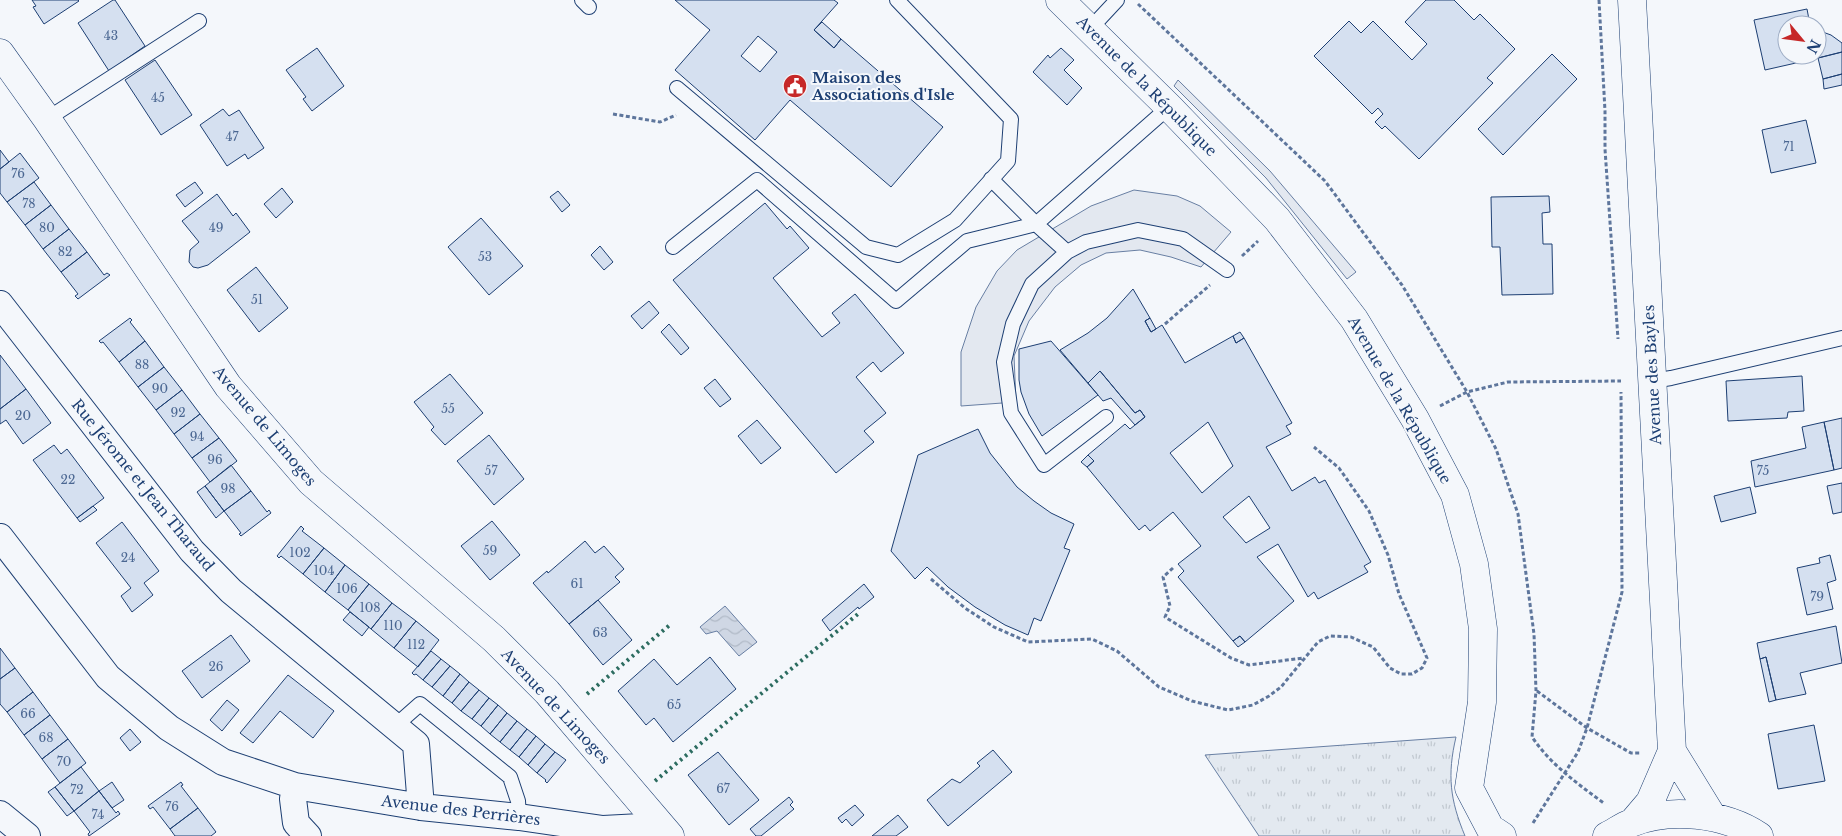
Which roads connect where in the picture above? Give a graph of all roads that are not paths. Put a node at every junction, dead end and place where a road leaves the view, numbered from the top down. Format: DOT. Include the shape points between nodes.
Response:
graph roads {
  1 [pos="898,0"];
  2 [pos="1060,0"];
  3 [pos="1117,0"];
  4 [pos="1632,0"];
  5 [pos="199,21"];
  6 [pos="1090,29"];
  7 [pos="0,53"];
  8 [pos="677,88"];
  9 [pos="1169,106"];
  10 [pos="48,119"];
  11 [pos="992,179"];
  12 [pos="1036,224"];
  13 [pos="673,247"];
  14 [pos="1067,252"];
  15 [pos="1227,270"];
  16 [pos="0,304"];
  17 [pos="1842,338"];
  18 [pos="1652,381"];
  19 [pos="1106,417"];
  20 [pos="0,537"];
  21 [pos="394,727"];
  22 [pos="1660,752"];
  23 [pos="295,786"];
  24 [pos="420,807"];
  25 [pos="1712,816"];
  26 [pos="519,817"];
  27 [pos="1,818"];
  28 [pos="489,825"];
  29 [pos="663,828"];
  30 [pos="1620,829"];
  31 [pos="27,836"];
  32 [pos="308,836"];
  33 [pos="1502,836"];
  34 [pos="1759,836"];
  1 -- 11 [label="lane" via="1011,119 1008,161"];
  2 -- 6 [label="main road, Avenue de la République"];
  3 -- 6 [label="lane"];
  4 -- 18 [label="main road, Avenue des Bayles"];
  5 -- 10 [label="lane"];
  6 -- 9 [label="main road, Avenue de la République"];
  7 -- 10 [label="main road, Avenue de Limoges"];
  8 -- 11 [label="lane" via="866,247 898,255 955,220"];
  9 -- 12 [label="lane"];
  9 -- 33 [label="main road, Avenue de la République" via="1283,227 1354,319 1415,419 1454,495 1474,564 1483,629 1482,702 1469,788 1490,828"];
  10 -- 29 [label="main road, Avenue de Limoges" via="228,386 311,482 494,639 547,692"];
  11 -- 12 [label="lane"];
  12 -- 13 [label="lane" via="967,241 896,301 757,180"];
  12 -- 14 [label="lane"];
  14 -- 15 [label="lane" via="1086,242 1138,230 1183,239"];
  14 -- 19 [label="lane" via="1032,284 1013,324 1004,362 1011,413 1044,465"];
  16 -- 21 [label="street, Rue Jérome et Jean Tharaud" via="192,551 230,591"];
  17 -- 18 [label="lane"];
  18 -- 22 [label="main road, Avenue des Bayles"];
  20 -- 23 [label="street, Avenue des Perrières" via="108,677 169,728 223,762"];
  21 -- 24 [label="street, Rue Jérome et Jean Tharaud" via="416,744"];
  21 -- 26 [label="lane" via="420,704 510,777 518,801"];
  22 -- 25 [label="main road, Avenue des Bayles"];
  22 -- 30 [label="main road, Avenue des Bayles" via="1650,802"];
  23 -- 24 [label="street, Avenue des Perrières"];
  23 -- 32 [label="street" via="296,823"];
  24 -- 28 [label="street, Avenue des Perrières"];
  25 -- 30 [label="main road" via="1673,814"];
  25 -- 34 [label="main road"];
  26 -- 28 [label="street, Avenue des Perrières"];
  26 -- 29 [label="street, Avenue des Perrières" via="603,829"];
  27 -- 31 [label="street"];
}
